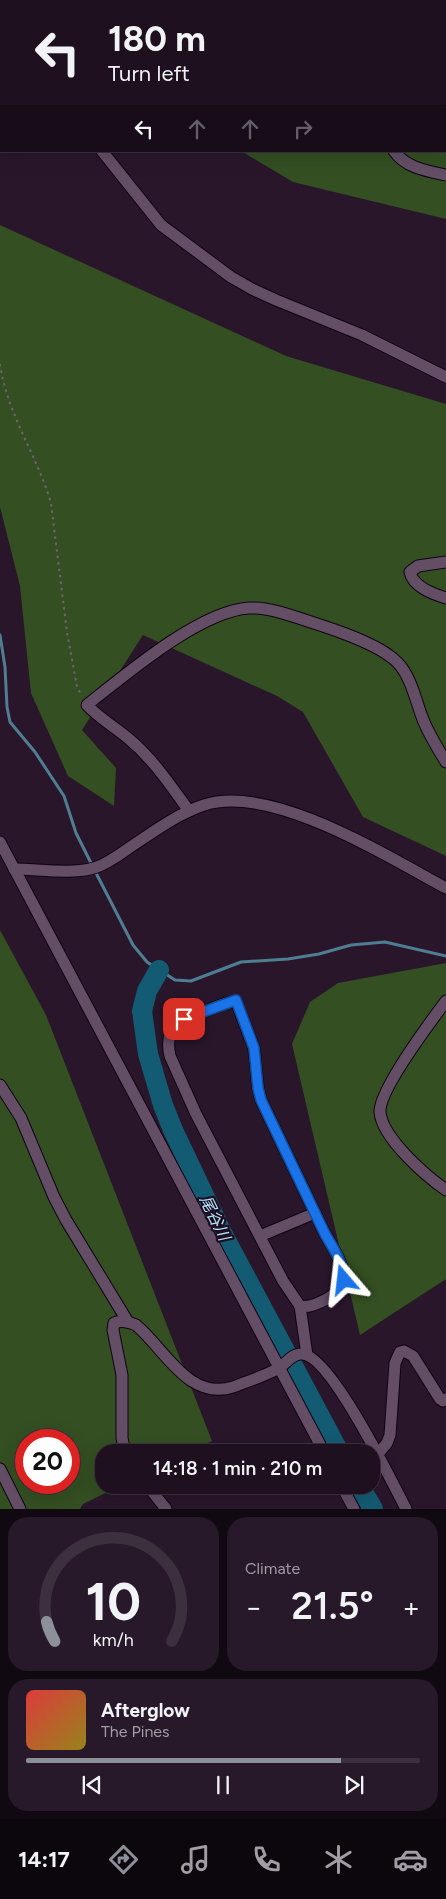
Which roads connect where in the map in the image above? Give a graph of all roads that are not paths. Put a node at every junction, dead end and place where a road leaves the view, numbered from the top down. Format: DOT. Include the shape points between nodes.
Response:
graph roads {
  1 [pos="103,152"];
  2 [pos="395,152"];
  3 [pos="446,175"];
  4 [pos="446,377"];
  5 [pos="446,562"];
  6 [pos="446,598"];
  7 [pos="446,762"];
  8 [pos="189,811"];
  9 [pos="0,842"];
  10 [pos="14,868"];
  11 [pos="446,888"];
  12 [pos="446,1001"];
  13 [pos="0,1085"];
  14 [pos="446,1190"];
  15 [pos="315,1213"];
  16 [pos="260,1236"];
  17 [pos="300,1306"];
  18 [pos="128,1322"];
  19 [pos="307,1355"];
  20 [pos="279,1368"];
  21 [pos="446,1400"];
  22 [pos="123,1444"];
  23 [pos="320,1444"];
  24 [pos="372,1444"];
  25 [pos="380,1451"];
  26 [pos="380,1458"];
  27 [pos="0,1469"];
  28 [pos="154,1494"];
  29 [pos="346,1494"];
  30 [pos="20,1509"];
  31 [pos="166,1509"];
  32 [pos="354,1509"];
  33 [pos="406,1509"];
  1 -- 4 [label="street" via="161,225 231,277 252,290 362,334"];
  2 -- 3 [label="street" via="415,168"];
  5 -- 6 [label="street" via="418,566 410,572 420,586"];
  7 -- 8 [label="street" via="397,663 376,648 328,628 249,608 205,622 134,668 87,705 139,748"];
  8 -- 10 [label="street" via="97,868 79,871"];
  8 -- 11 [label="street" via="218,802 252,802 269,806 347,836"];
  9 -- 10 [label="street"];
  10 -- 20 [label="street"];
  12 -- 14 [label="street" via="398,1069 380,1112 399,1146 423,1172"];
  13 -- 18 [label="street" via="21,1118 66,1220"];
  15 -- 16 [label="street"];
  15 -- 16 [label="street" via="261,1100 254,1048 236,1000 184,1019 171,1032 170,1056 196,1114"];
  15 -- 17 [label="street" via="334,1249 344,1280 332,1296 315,1305"];
  16 -- 17 [label="street"];
  17 -- 19 [label="street"];
  18 -- 20 [label="street" via="136,1324 190,1381 203,1387 225,1389"];
  18 -- 22 [label="street" via="117,1321 112,1326 122,1375"];
  19 -- 20 [label="street" via="293,1356"];
  19 -- 24 [label="street" via="325,1372"];
  20 -- 23 [label="street"];
  21 -- 25 [label="street" via="440,1400 413,1356 400,1352 395,1363 390,1435"];
  26 -- 33 [label="street"];
  27 -- 30 [label="street"];
  28 -- 31 [label="street"];
  29 -- 32 [label="street"];
}
